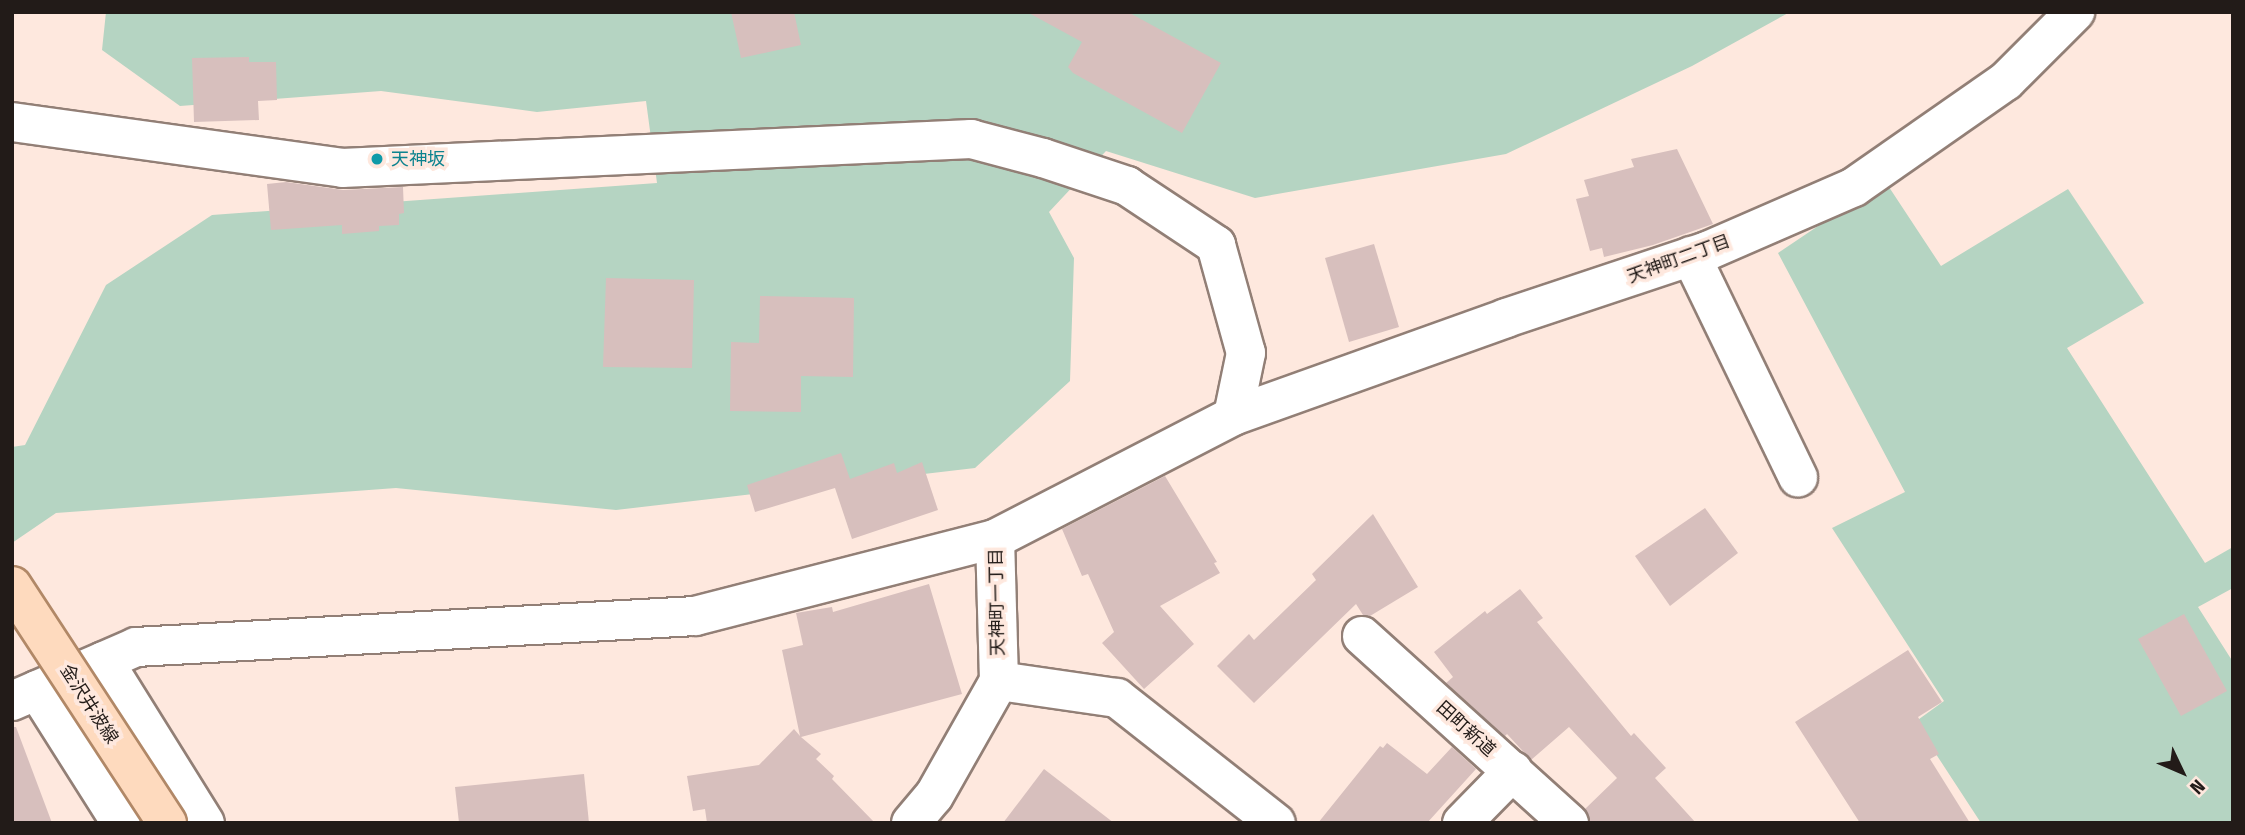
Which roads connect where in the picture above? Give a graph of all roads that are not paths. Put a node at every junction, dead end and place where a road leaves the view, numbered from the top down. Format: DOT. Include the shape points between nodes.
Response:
graph roads {
  1 [pos="2075,12"];
  2 [pos="12,122"];
  3 [pos="1691,256"];
  4 [pos="1233,416"];
  5 [pos="1798,477"];
  6 [pos="995,540"];
  7 [pos="12,586"];
  8 [pos="1362,636"];
  9 [pos="104,660"];
  10 [pos="999,681"];
  11 [pos="25,696"];
  12 [pos="1513,771"];
  13 [pos="121,823"];
  14 [pos="167,823"];
  15 [pos="205,823"];
  16 [pos="912,823"];
  17 [pos="1276,823"];
  18 [pos="1462,823"];
  19 [pos="1569,823"];
  1 -- 3 [label="street, 天神町二丁目" via="2006,81 1854,187"];
  2 -- 4 [label="street" via="342,168 971,139 1127,186 1216,245 1246,352"];
  3 -- 4 [label="street, 天神町二丁目"];
  3 -- 5 [label="street"];
  4 -- 6 [label="street, 天神町一丁目"];
  6 -- 9 [label="street" via="695,617 136,647"];
  6 -- 10 [label="street, 天神町一丁目"];
  7 -- 14 [label="main road, 金沢井波線, bridge"];
  8 -- 12 [label="street, 田町新道"];
  9 -- 11 [label="street"];
  9 -- 15 [label="street"];
  10 -- 16 [label="street, 天神町一丁目" via="934,796"];
  10 -- 17 [label="street" via="1117,698"];
  11 -- 13 [label="street"];
  12 -- 18 [label="street"];
  12 -- 19 [label="street, 田町新道"];
}
